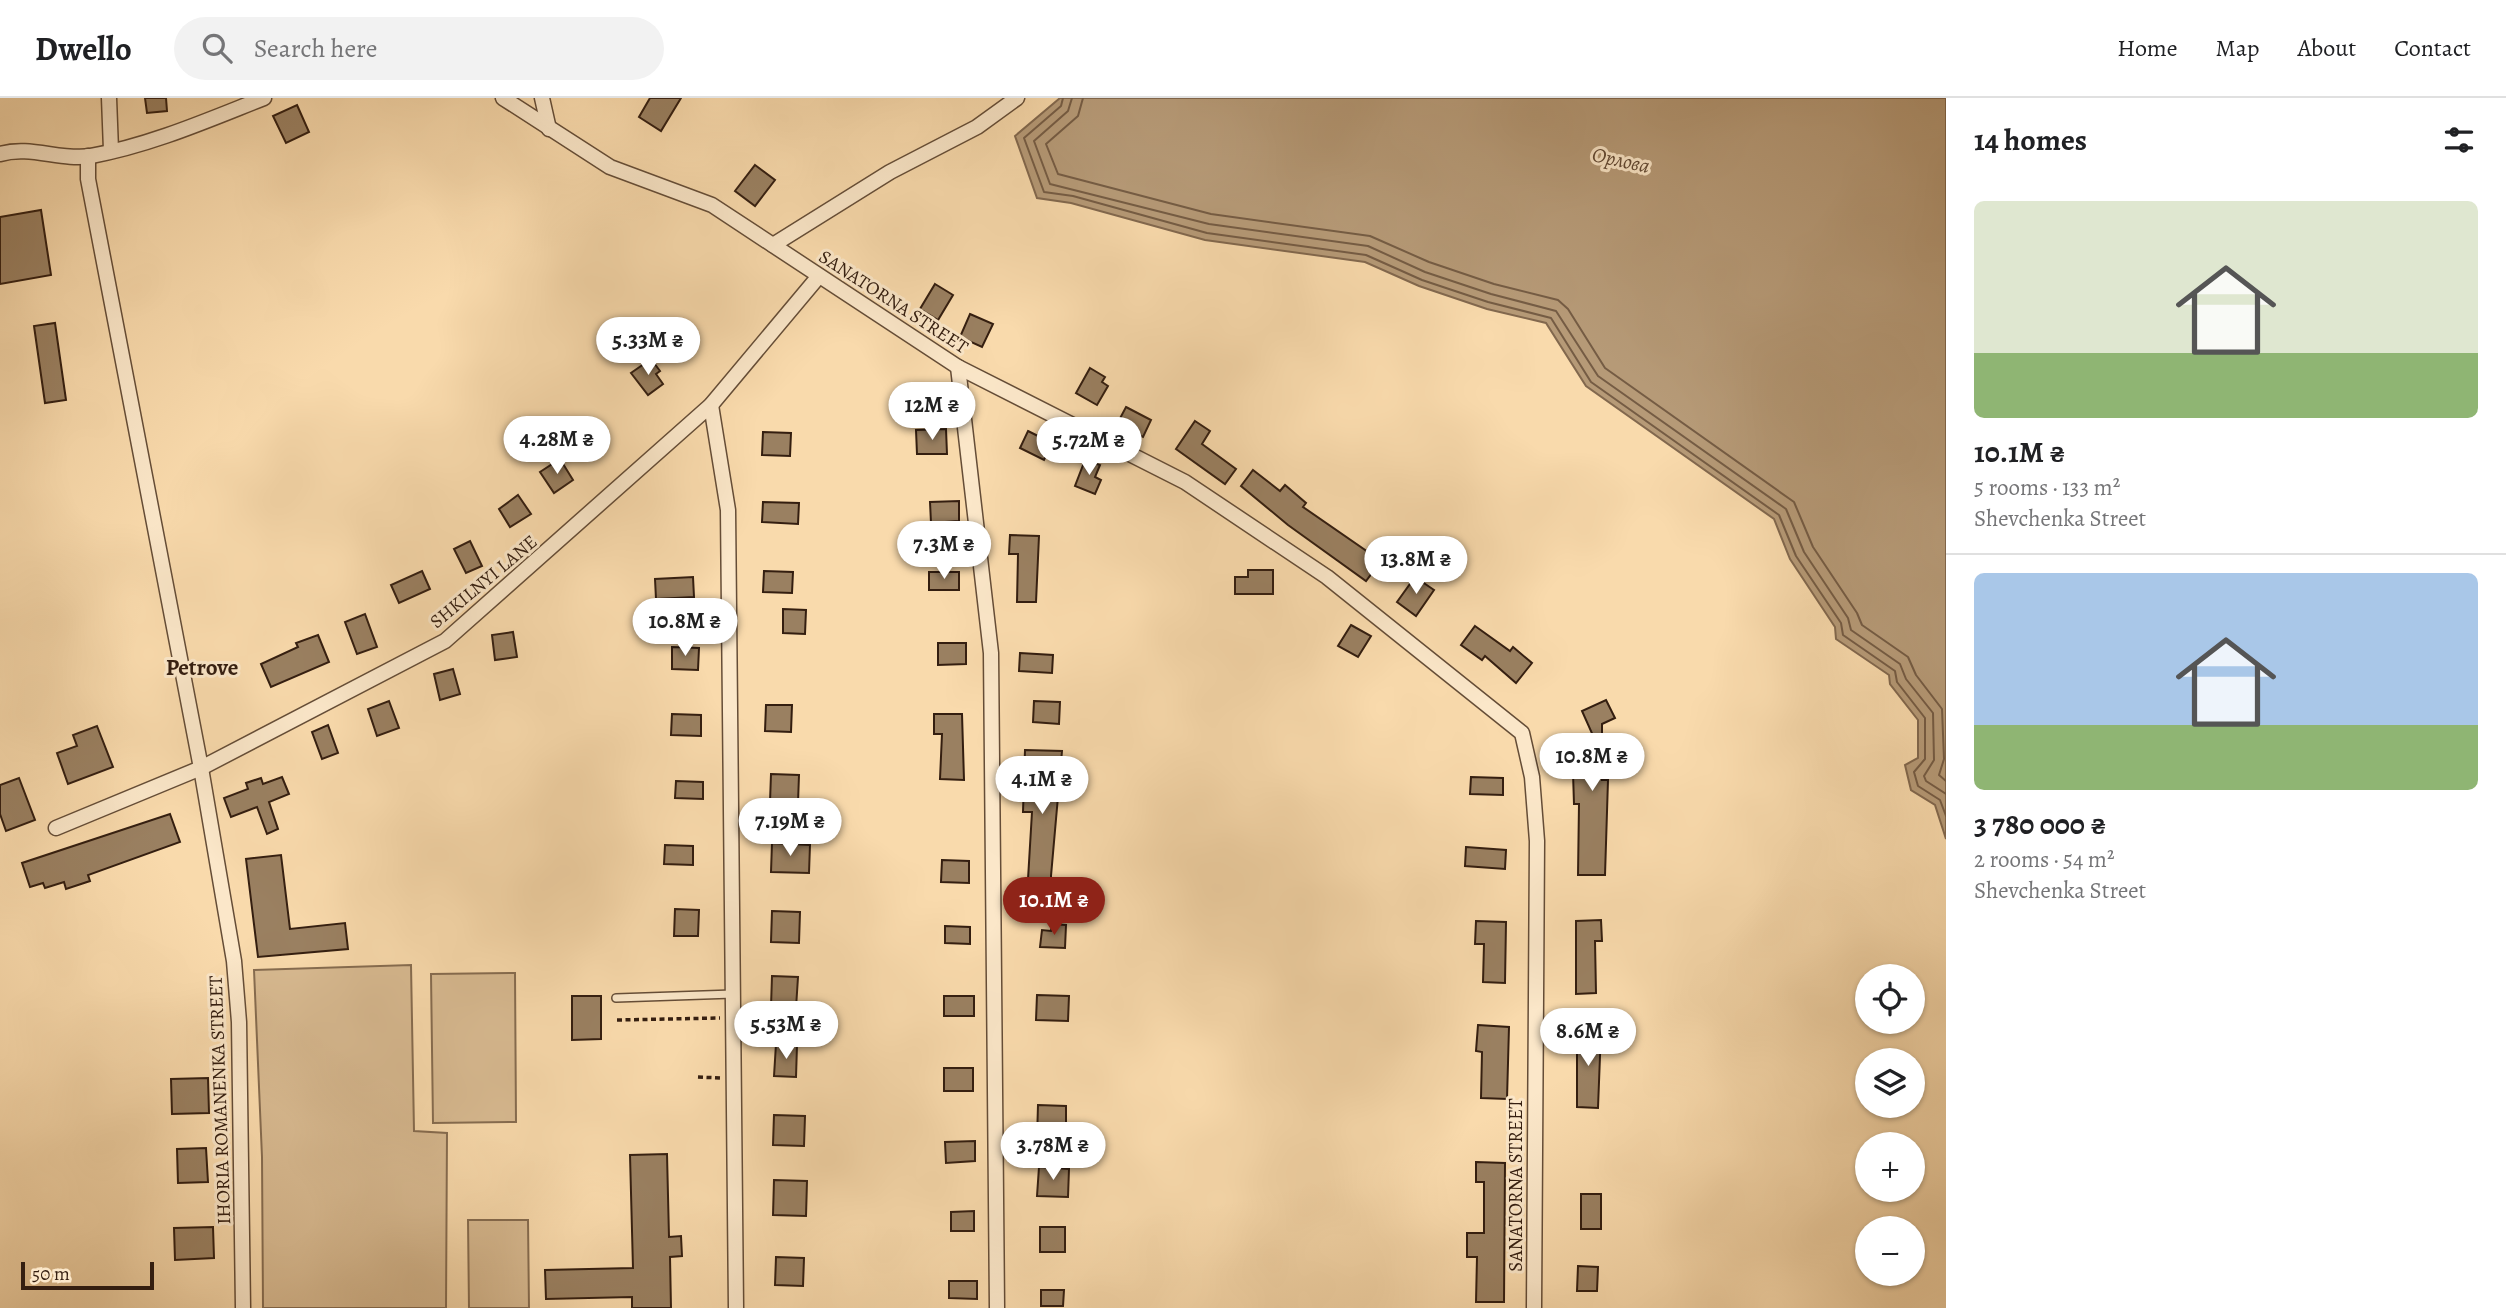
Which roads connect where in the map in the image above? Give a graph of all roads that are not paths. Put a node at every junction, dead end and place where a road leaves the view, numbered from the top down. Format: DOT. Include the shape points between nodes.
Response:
graph roads {
  1 [pos="109,98"];
  2 [pos="264,98"];
  3 [pos="503,98"];
  4 [pos="542,98"];
  5 [pos="1017,98"];
  6 [pos="549,129"];
  7 [pos="111,150"];
  8 [pos="0,154"];
  9 [pos="88,156"];
  10 [pos="773,245"];
  11 [pos="819,276"];
  12 [pos="958,368"];
  13 [pos="711,405"];
  14 [pos="201,768"];
  15 [pos="56,828"];
  16 [pos="733,994"];
  17 [pos="616,998"];
  18 [pos="243,1308"];
  19 [pos="736,1308"];
  20 [pos="997,1308"];
  21 [pos="1534,1308"];
  1 -- 7 [label="street"];
  2 -- 7 [label="street" via="167,137"];
  3 -- 6 [label="street, SANATORNA STREET"];
  4 -- 6 [label="street"];
  5 -- 10 [label="street" via="977,127 890,173"];
  6 -- 10 [label="street, SANATORNA STREET" via="610,167 712,205"];
  7 -- 9 [label="street"];
  8 -- 9 [label="street"];
  9 -- 14 [label="street, IHORIA ROMANENKA STREET" via="88,179"];
  10 -- 11 [label="street, SANATORNA STREET"];
  11 -- 12 [label="street, SANATORNA STREET"];
  11 -- 13 [label="street, SHKILNYI LANE"];
  12 -- 20 [label="street" via="991,653"];
  12 -- 21 [label="street, SANATORNA STREET" via="1185,482 1327,578 1522,733 1532,777 1537,841"];
  13 -- 14 [label="street, SHKILNYI LANE" via="445,641"];
  13 -- 16 [label="street" via="728,510"];
  14 -- 15 [label="street, SHKILNYI LANE"];
  14 -- 18 [label="street, IHORIA ROMANENKA STREET" via="239,1022"];
  16 -- 17 [label="lane"];
  16 -- 19 [label="street"];
}
